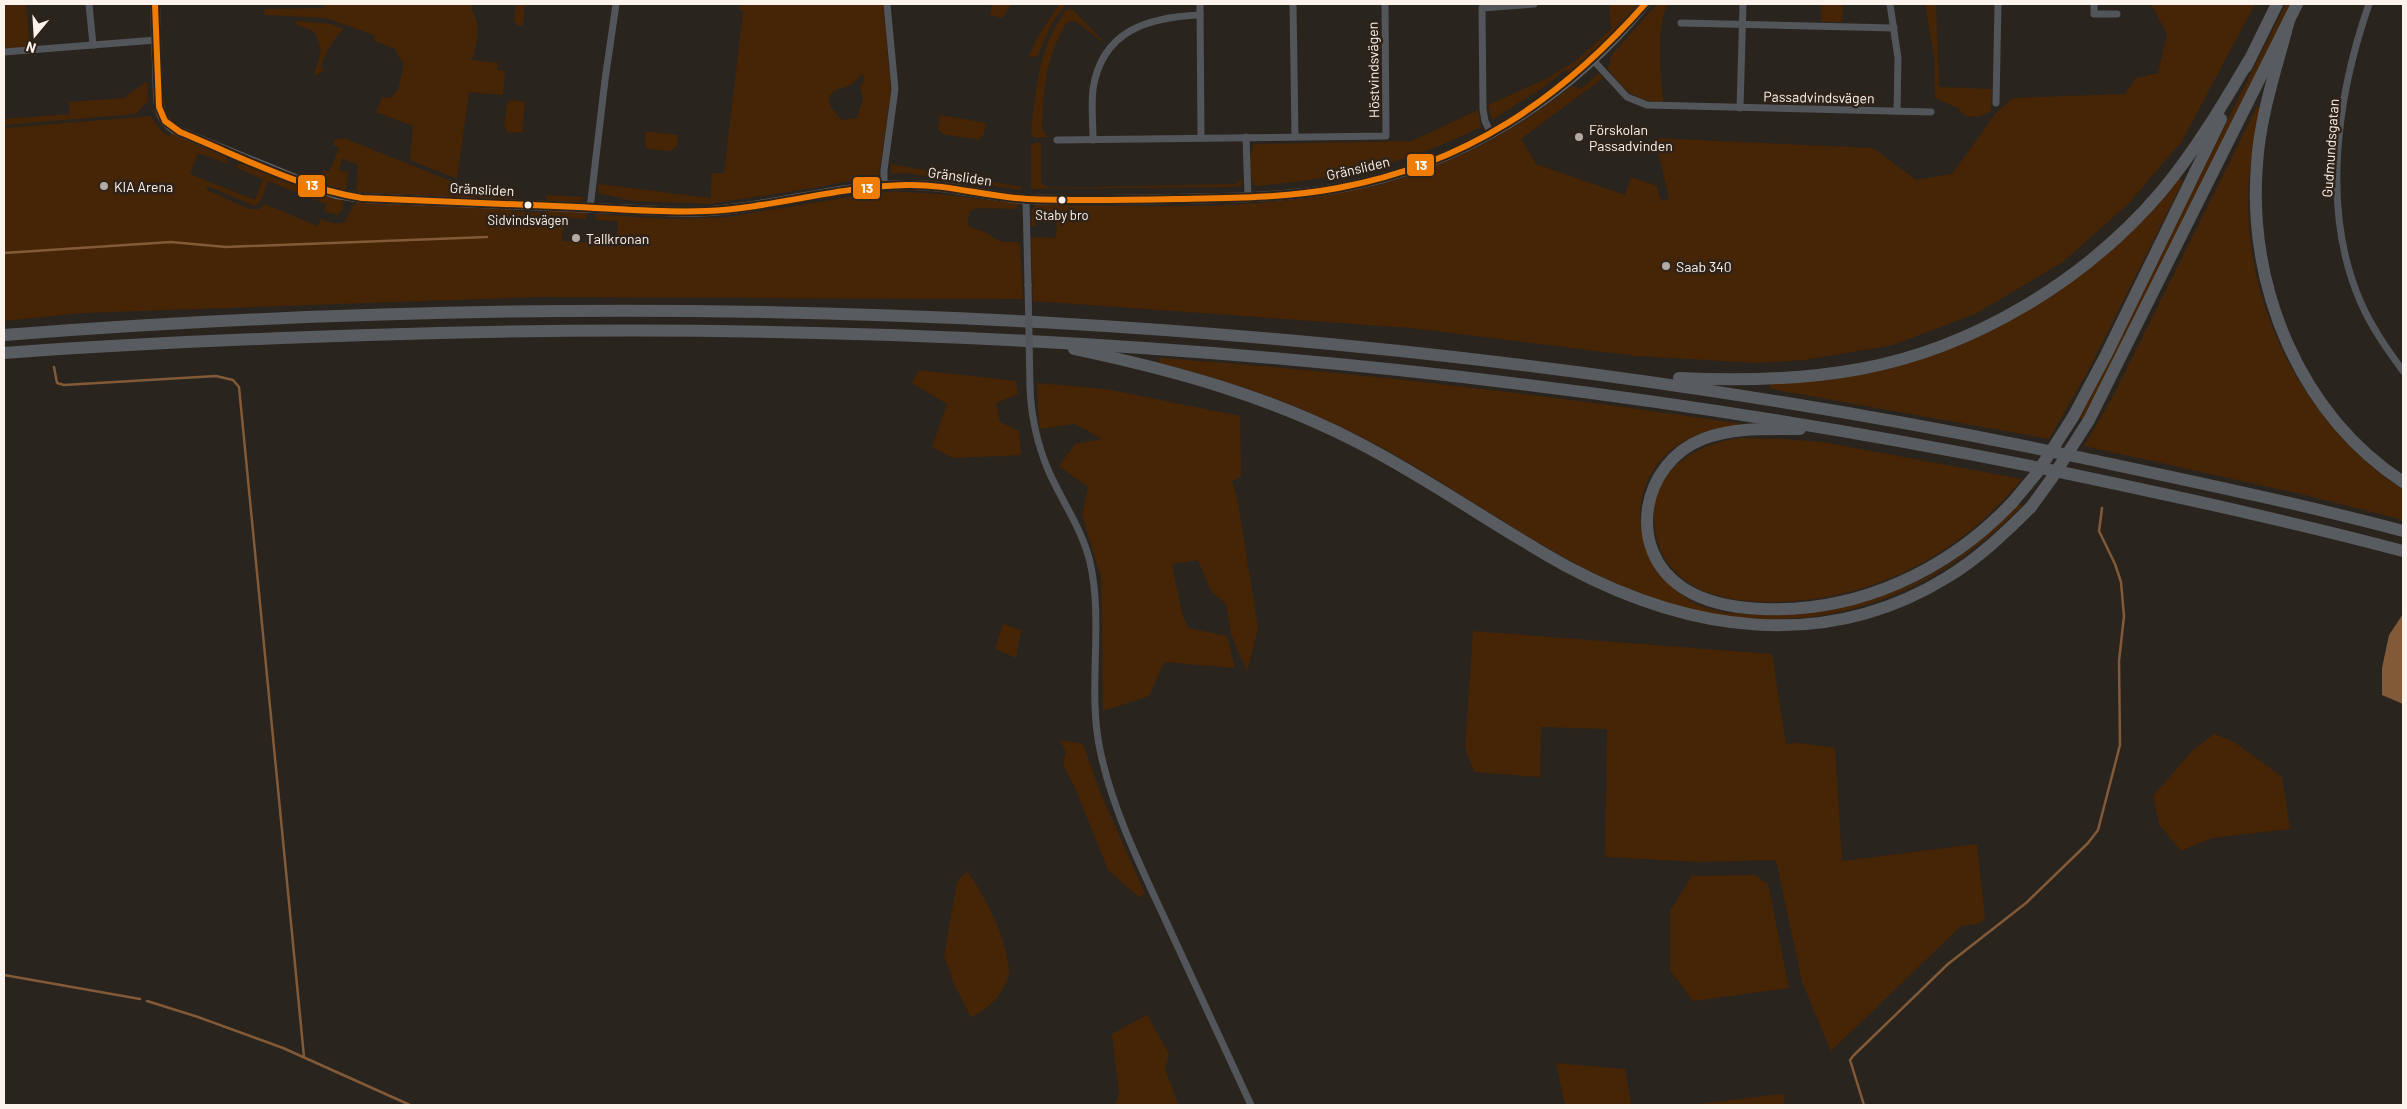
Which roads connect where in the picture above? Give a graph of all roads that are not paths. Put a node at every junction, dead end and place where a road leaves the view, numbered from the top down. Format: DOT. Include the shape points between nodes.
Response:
graph roads {
  1 [pos="89,4"];
  2 [pos="155,4"];
  3 [pos="616,4"];
  4 [pos="887,4"];
  5 [pos="1200,4"];
  6 [pos="1293,4"];
  7 [pos="1385,4"];
  8 [pos="1534,4"];
  9 [pos="1646,4"];
  10 [pos="1743,4"];
  11 [pos="1890,4"];
  12 [pos="1998,4"];
  13 [pos="2094,4"];
  14 [pos="2277,4"];
  15 [pos="2298,4"];
  16 [pos="2369,4"];
  17 [pos="1482,6"];
  18 [pos="2117,14"];
  19 [pos="1200,15"];
  20 [pos="2289,20"];
  21 [pos="1681,23"];
  22 [pos="1743,24"];
  23 [pos="1894,28"];
  24 [pos="156,40"];
  25 [pos="93,45"];
  26 [pos="4,52"];
  27 [pos="1593,60"];
  28 [pos="2249,60"];
  29 [pos="1996,103"];
  30 [pos="1740,108"];
  31 [pos="1897,112"];
  32 [pos="1931,112"];
  33 [pos="1491,134"];
  34 [pos="1295,136"];
  35 [pos="1246,137"];
  36 [pos="1201,138"];
  37 [pos="1057,140"];
  38 [pos="1093,140"];
  39 [pos="884,185"];
  40 [pos="1248,197"];
  41 [pos="1026,199"];
  42 [pos="590,208"];
  43 [pos="4,335"];
  44 [pos="1033,340"];
  45 [pos="4,353"];
  46 [pos="2403,371"];
  47 [pos="1611,375"];
  48 [pos="1838,429"];
  49 [pos="2403,482"];
  50 [pos="2403,531"];
  51 [pos="2403,551"];
  52 [pos="1251,1105"];
  1 -- 25 [label="street"];
  2 -- 24 [label="street"];
  3 -- 42 [label="street"];
  4 -- 39 [label="street" via="895,90"];
  5 -- 19 [label="street"];
  6 -- 34 [label="street"];
  7 -- 34 [label="street, Höstvindsvägen" via="1386,136"];
  8 -- 17 [label="street"];
  9 -- 27 [label="street, Gränsliden"];
  10 -- 22 [label="street"];
  11 -- 23 [label="street"];
  12 -- 29 [label="street"];
  13 -- 18 [label="street" via="2094,14"];
  14 -- 28 [label="highway"];
  15 -- 20 [label="highway"];
  16 -- 46 [label="street, Gudmundsgatan" via="2352,61 2344,104 2338,166 2339,215 2345,255 2360,302"];
  17 -- 33 [label="street" via="1483,109"];
  19 -- 36 [label="street"];
  19 -- 38 [label="street" via="1145,22 1112,46 1100,66 1093,88"];
  20 -- 44 [label="highway, bridge" via="2089,420 2052,478 2010,528 1967,564 1945,579 1862,614 1816,623 1765,626 1673,612 1598,582 1383,456 1290,410 1197,379"];
  20 -- 49 [label="highway" via="2257,162 2254,202 2263,274 2287,344 2323,405 2346,433"];
  21 -- 22 [label="street"];
  22 -- 23 [label="street"];
  22 -- 30 [label="street"];
  23 -- 31 [label="street" via="1898,58"];
  24 -- 25 [label="street"];
  24 -- 42 [label="street, Gränsliden" via="159,109 168,125 312,186 362,198"];
  25 -- 26 [label="street"];
  27 -- 30 [label="street, Passadvindsvägen" via="1627,97 1640,104"];
  27 -- 33 [label="street, Gränsliden" via="1539,104"];
  28 -- 47 [label="highway" via="2180,168 2139,215 2064,280 1979,328 1894,360 1809,376 1750,380"];
  28 -- 48 [label="highway, bridge" via="2167,232 2073,417 2036,473 1997,518 1954,554 1911,578 1844,602 1820,606 1773,609 1730,606 1700,598 1666,573 1656,560 1649,540 1647,512 1656,480 1675,456 1703,439 1728,432"];
  30 -- 31 [label="street, Passadvindsvägen"];
  31 -- 32 [label="street, Passadvindsvägen"];
  33 -- 40 [label="street, Gränsliden" via="1429,163 1371,181 1309,192"];
  34 -- 35 [label="street, Höstvindsvägen"];
  35 -- 36 [label="street, Höstvindsvägen"];
  35 -- 40 [label="street"];
  36 -- 38 [label="street, Höstvindsvägen"];
  37 -- 38 [label="street, Höstvindsvägen"];
  39 -- 41 [label="street, Gränsliden" via="926,185"];
  39 -- 42 [label="street, Gränsliden" via="727,211"];
  40 -- 41 [label="street, Gränsliden"];
  41 -- 52 [label="street, bridge" via="1030,386 1035,432 1041,452 1078,527 1090,564 1095,612 1095,709 1107,777 1146,878"];
  43 -- 47 [label="highway" via="233,320 452,312 656,310 801,313 1178,330 1363,346"];
  44 -- 45 [label="highway" via="654,329 253,338"];
  44 -- 48 [label="highway" via="1350,364 1521,382"];
  47 -- 50 [label="highway" via="1894,420 2228,488"];
  48 -- 51 [label="highway" via="2191,499"];
}
